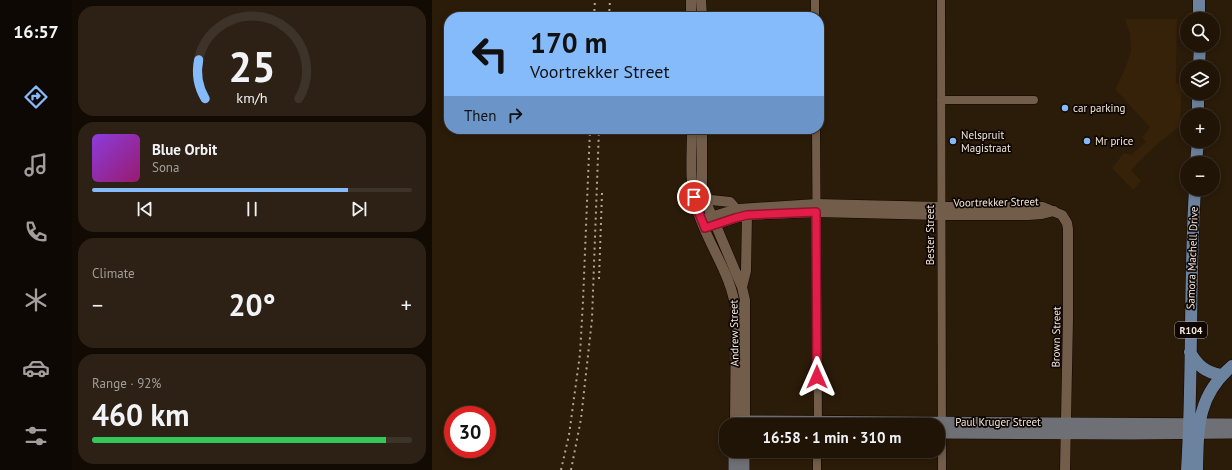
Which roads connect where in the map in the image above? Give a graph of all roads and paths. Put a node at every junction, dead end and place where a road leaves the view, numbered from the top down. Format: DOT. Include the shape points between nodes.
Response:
graph roads {
  1 [pos="691,0"];
  2 [pos="701,0"];
  3 [pos="815,0"];
  4 [pos="941,0"];
  5 [pos="1199,0"];
  6 [pos="691,12"];
  7 [pos="702,12"];
  8 [pos="815,12"];
  9 [pos="1199,12"];
  10 [pos="941,100"];
  11 [pos="1034,100"];
  12 [pos="692,134"];
  13 [pos="702,134"];
  14 [pos="816,134"];
  15 [pos="704,195"];
  16 [pos="1195,196"];
  17 [pos="816,208"];
  18 [pos="737,210"];
  19 [pos="941,211"];
  20 [pos="1054,211"];
  21 [pos="747,215"];
  22 [pos="714,220"];
  23 [pos="703,224"];
  24 [pos="742,287"];
  25 [pos="1190,351"];
  26 [pos="1232,366"];
  27 [pos="1221,375"];
  28 [pos="740,418"];
  29 [pos="740,418"];
  30 [pos="818,418"];
  31 [pos="940,418"];
  32 [pos="1067,422"];
  33 [pos="1232,424"];
  34 [pos="945,429"];
  35 [pos="945,429"];
  36 [pos="1194,429"];
  37 [pos="1232,433"];
  38 [pos="1066,434"];
  39 [pos="734,458"];
  40 [pos="744,458"];
  41 [pos="818,458"];
  42 [pos="941,458"];
  43 [pos="734,470"];
  44 [pos="744,470"];
  45 [pos="817,470"];
  46 [pos="942,470"];
  47 [pos="1065,470"];
  48 [pos="1187,470"];
  49 [pos="1197,470"];
  1 -- 6 [label="street"];
  2 -- 7 [label="street"];
  3 -- 8 [label="street"];
  4 -- 10 [label="street, Bester Street"];
  5 -- 9 [label="main road"];
  10 -- 11 [label="street"];
  10 -- 19 [label="street, Bester Street"];
  12 -- 23 [label="street, Andrew Street" via="693,189"];
  13 -- 15 [label="street, Andrew Street"];
  14 -- 17 [label="street"];
  15 -- 18 [label="street" via="712,200 730,202"];
  15 -- 22 [label="street, Andrew Street"];
  16 -- 25 [label="main road, Samora Machell Drive / R104"];
  17 -- 18 [label="street, Voortrekker Street"];
  17 -- 19 [label="street, Voortrekker Street"];
  17 -- 21 [label="street, Voortrekker Street"];
  17 -- 30 [label="street"];
  18 -- 22 [label="street, Voortrekker Street"];
  19 -- 20 [label="street, Voortrekker Street" via="1043,207"];
  19 -- 31 [label="street, Bester Street"];
  20 -- 32 [label="street, Brown Street" via="1065,218 1068,229"];
  21 -- 22 [label="street, Voortrekker Street"];
  21 -- 24 [label="street" via="746,271"];
  22 -- 23 [label="street, Voortrekker Street"];
  22 -- 24 [label="street, Andrew Street"];
  23 -- 28 [label="street, Andrew Street" via="735,299"];
  24 -- 29 [label="street, Andrew Street" via="744,300"];
  25 -- 27 [label="main road" via="1202,368"];
  25 -- 36 [label="main road, Samora Machell Drive / R104"];
  26 -- 27 [label="main road, R104"];
  27 -- 36 [label="main road, R104" via="1205,401"];
  32 -- 34 [label="main road, Paul Kruger Street"];
  32 -- 36 [label="main road, Paul Kruger Street"];
  32 -- 38 [label="street, Brown Street"];
  33 -- 36 [label="main road"];
  35 -- 38 [label="main road, Paul Kruger Street"];
  36 -- 37 [label="main road"];
  36 -- 38 [label="main road, Paul Kruger Street"];
  36 -- 48 [label="main road, Samora Machell Drive / R104"];
  36 -- 49 [label="main road, Samora Machell Drive / R104"];
  38 -- 47 [label="street, Brown Street"];
  39 -- 43 [label="main road"];
  40 -- 44 [label="main road"];
  41 -- 45 [label="street"];
  42 -- 46 [label="street, Bester Street"];
}
